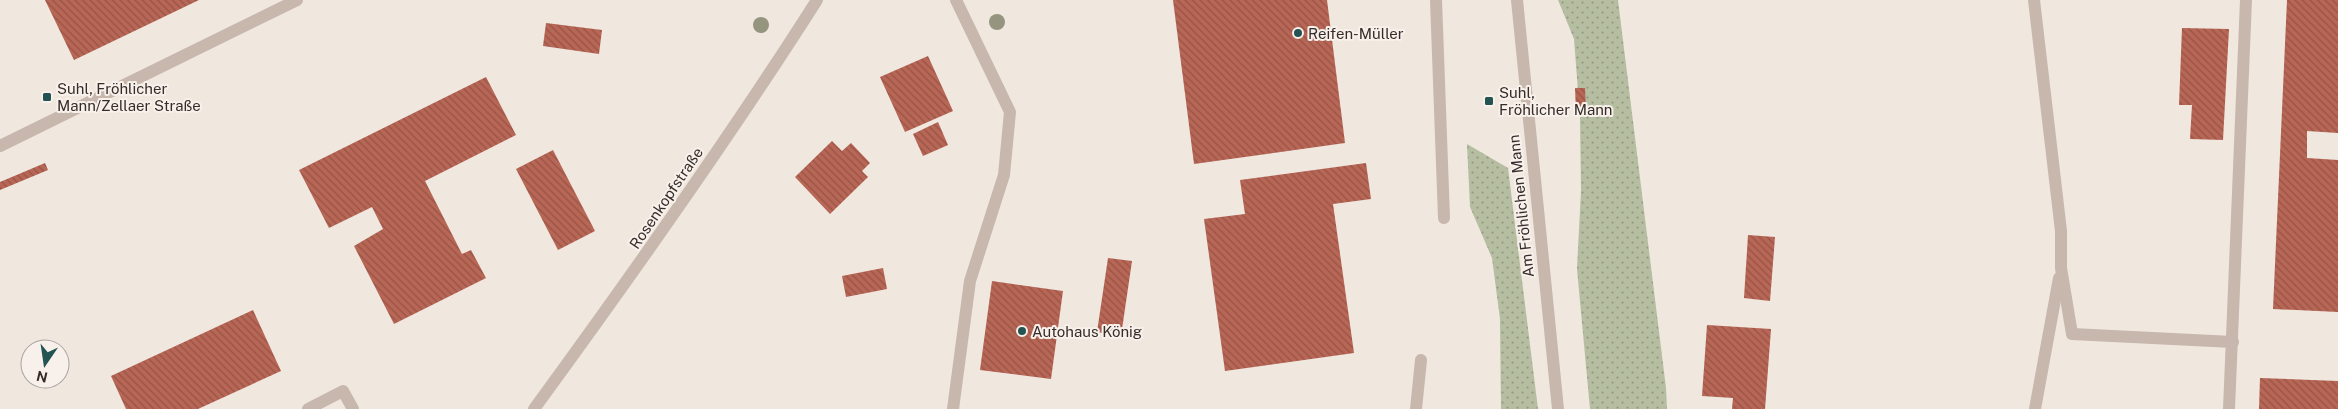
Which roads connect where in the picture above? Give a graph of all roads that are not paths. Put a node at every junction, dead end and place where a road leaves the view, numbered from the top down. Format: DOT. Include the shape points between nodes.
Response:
graph roads {
  1 [pos="297,0"];
  2 [pos="817,0"];
  3 [pos="956,0"];
  4 [pos="1436,0"];
  5 [pos="1518,0"];
  6 [pos="2034,0"];
  7 [pos="2246,0"];
  8 [pos="0,146"];
  9 [pos="1444,218"];
  10 [pos="2061,268"];
  11 [pos="2233,342"];
  12 [pos="1421,360"];
  13 [pos="308,409"];
  14 [pos="353,409"];
  15 [pos="534,409"];
  16 [pos="953,409"];
  17 [pos="1416,409"];
  18 [pos="1558,409"];
  19 [pos="2035,409"];
  20 [pos="2229,409"];
  1 -- 8 [label="street"];
  2 -- 15 [label="street, Rosenkopfstraße" via="632,275"];
  3 -- 16 [label="street" via="1010,112 1004,175 970,281"];
  4 -- 9 [label="street"];
  5 -- 18 [label="street, Am Fröhlichen Mann"];
  6 -- 10 [label="street" via="2061,231"];
  7 -- 11 [label="street"];
  10 -- 11 [label="street" via="2072,334"];
  10 -- 19 [label="street"];
  11 -- 20 [label="street"];
  12 -- 17 [label="street"];
  13 -- 14 [label="street" via="343,391"];
}
